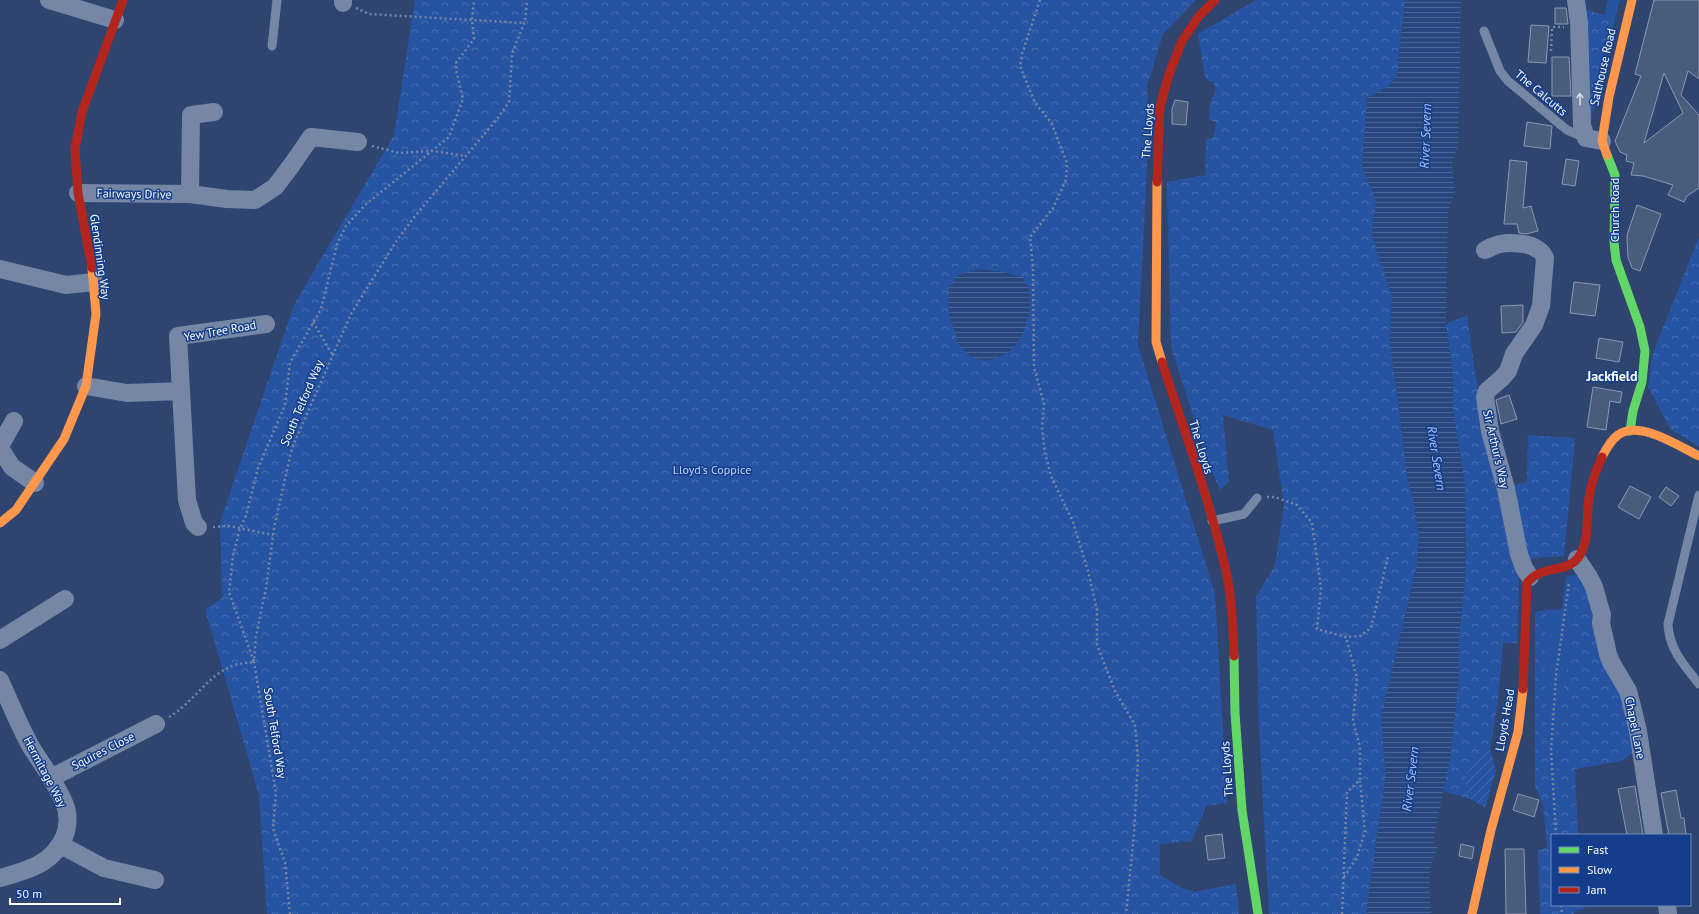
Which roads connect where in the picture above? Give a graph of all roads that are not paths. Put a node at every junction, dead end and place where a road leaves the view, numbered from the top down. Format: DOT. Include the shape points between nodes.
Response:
graph roads {
  1 [pos="48,0"];
  2 [pos="123,0"];
  3 [pos="277,0"];
  4 [pos="1214,0"];
  5 [pos="1576,0"];
  6 [pos="1632,0"];
  7 [pos="115,20"];
  8 [pos="1484,31"];
  9 [pos="272,46"];
  10 [pos="214,112"];
  11 [pos="1594,139"];
  12 [pos="358,142"];
  13 [pos="78,193"];
  14 [pos="190,194"];
  15 [pos="1485,250"];
  16 [pos="0,269"];
  17 [pos="94,282"];
  18 [pos="266,324"];
  19 [pos="86,386"];
  20 [pos="181,391"];
  21 [pos="14,421"];
  22 [pos="1630,431"];
  23 [pos="0,447"];
  24 [pos="1699,456"];
  25 [pos="35,483"];
  26 [pos="1699,495"];
  27 [pos="1257,498"];
  28 [pos="1212,521"];
  29 [pos="0,522"];
  30 [pos="198,527"];
  31 [pos="1574,561"];
  32 [pos="1530,577"];
  33 [pos="65,599"];
  34 [pos="0,640"];
  35 [pos="0,680"];
  36 [pos="1699,684"];
  37 [pos="5,706"];
  38 [pos="156,724"];
  39 [pos="50,778"];
  40 [pos="1654,834"];
  41 [pos="61,845"];
  42 [pos="0,878"];
  43 [pos="155,880"];
  44 [pos="1258,914"];
  45 [pos="1472,914"];
  1 -- 7 [label="street"];
  2 -- 7 [label="street, Glendinning Way"];
  3 -- 9 [label="lane"];
  4 -- 28 [label="street, The Lloyds" via="1182,41 1160,107 1156,342"];
  11 -- 5 [label="street, Church Road, one-way" via="1582,125"];
  6 -- 11 [label="street, Salthouse Road" via="1609,97"];
  7 -- 13 [label="street, Glendinning Way" via="82,112 75,149"];
  8 -- 11 [label="lane, The Calcutts" via="1500,71 1508,81 1567,130"];
  10 -- 14 [label="street" via="191,115"];
  11 -- 22 [label="street, Church Road" via="1615,175 1616,260 1640,327 1645,351 1642,382"];
  12 -- 14 [label="street, Fairways Drive" via="311,137 275,187 255,200"];
  13 -- 14 [label="street, Fairways Drive"];
  13 -- 17 [label="street, Glendinning Way"];
  15 -- 32 [label="street, Sir Arthur's Way" via="1506,243 1527,245 1542,252 1545,258 1541,306 1534,325 1514,354 1508,371 1485,397 1490,431 1506,489 1519,554"];
  16 -- 17 [label="street" via="66,286"];
  17 -- 19 [label="street, Glendinning Way" via="96,314"];
  18 -- 20 [label="street, Yew Tree Road" via="178,336"];
  19 -- 20 [label="street" via="127,393"];
  19 -- 25 [label="street, Glendinning Way" via="64,439"];
  20 -- 30 [label="street, Yew Tree Road" via="187,500 194,523"];
  21 -- 23 [label="street"];
  22 -- 24 [label="street" via="1641,431 1657,436"];
  22 -- 31 [label="street" via="1620,433 1608,446 1594,475 1583,544 1579,556"];
  23 -- 25 [label="street" via="12,467"];
  25 -- 29 [label="street, Glendinning Way" via="16,510"];
  26 -- 36 [label="lane" via="1668,624 1673,648"];
  27 -- 28 [label="lane" via="1244,514"];
  28 -- 44 [label="street, The Lloyds" via="1226,572 1233,620 1235,713 1242,810"];
  31 -- 32 [label="street" via="1543,570"];
  31 -- 40 [label="street, Chapel Lane" via="1589,577 1594,587 1602,615 1608,654 1628,691 1638,731"];
  32 -- 45 [label="street, Lloyds Head" via="1527,583 1524,682 1518,732 1491,830"];
  33 -- 34 [label="street"];
  35 -- 37 [label="street, Hermitage Way"];
  37 -- 39 [label="street, Hermitage Way"];
  38 -- 39 [label="street, Squires Close"];
  39 -- 41 [label="street, Hermitage Way" via="67,813 66,833"];
  41 -- 42 [label="street, Hermitage Way" via="56,853 43,863"];
  41 -- 43 [label="street" via="104,868"];
}
